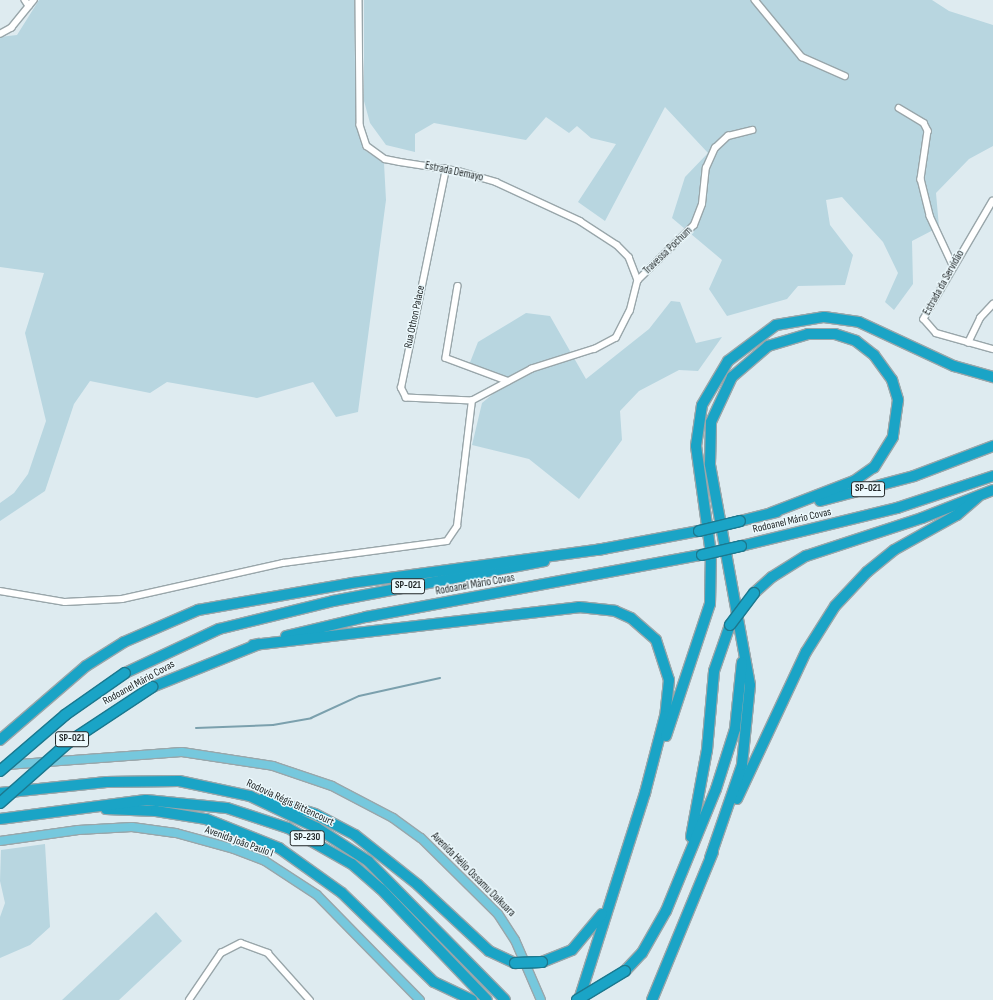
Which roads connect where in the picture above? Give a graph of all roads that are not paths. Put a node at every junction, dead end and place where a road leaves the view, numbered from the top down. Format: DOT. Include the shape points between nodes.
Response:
graph roads {
  1 [pos="25,0"];
  2 [pos="34,0"];
  3 [pos="358,0"];
  4 [pos="755,0"];
  5 [pos="29,6"];
  6 [pos="0,34"];
  7 [pos="845,76"];
  8 [pos="899,108"];
  9 [pos="752,130"];
  10 [pos="446,169"];
  11 [pos="993,201"];
  12 [pos="953,265"];
  13 [pos="638,280"];
  14 [pos="458,286"];
  15 [pos="993,304"];
  16 [pos="968,343"];
  17 [pos="993,349"];
  18 [pos="993,377"];
  19 [pos="508,382"];
  20 [pos="472,401"];
  21 [pos="993,446"];
  22 [pos="993,476"];
  23 [pos="993,490"];
  24 [pos="978,497"];
  25 [pos="771,513"];
  26 [pos="604,549"];
  27 [pos="0,591"];
  28 [pos="735,627"];
  29 [pos="253,645"];
  30 [pos="0,740"];
  31 [pos="0,765"];
  32 [pos="0,771"];
  33 [pos="0,793"];
  34 [pos="644,793"];
  35 [pos="250,796"];
  36 [pos="0,802"];
  37 [pos="70,809"];
  38 [pos="0,819"];
  39 [pos="0,841"];
  40 [pos="710,858"];
  41 [pos="686,864"];
  42 [pos="610,902"];
  43 [pos="189,1000"];
  44 [pos="310,1000"];
  45 [pos="420,1000"];
  46 [pos="472,1000"];
  47 [pos="487,1000"];
  48 [pos="505,1000"];
  49 [pos="541,1000"];
  50 [pos="578,1000"];
  51 [pos="652,1000"];
  1 -- 5 [label="street"];
  2 -- 5 [label="street"];
  3 -- 10 [label="street, Estrada Demayo" via="360,125 366,146 385,159"];
  4 -- 7 [label="street" via="802,57"];
  5 -- 6 [label="street" via="11,28"];
  8 -- 12 [label="street" via="924,123 928,130 921,179 930,216"];
  9 -- 13 [label="street, Travessa Pochum" via="728,136 715,148 706,168 702,204 694,226"];
  10 -- 13 [label="street, Estrada Demayo" via="496,182 580,221 624,251"];
  10 -- 20 [label="street, Rua Othon Palace" via="400,388 406,398 415,401"];
  11 -- 12 [label="street, Estrada da Servidão"];
  12 -- 16 [label="street, Estrada da Servidão" via="927,312 925,324 936,333"];
  13 -- 19 [label="street" via="635,297 624,326 610,342 553,361"];
  14 -- 19 [label="street" via="446,358"];
  15 -- 16 [label="street" via="980,318"];
  16 -- 17 [label="street, Estrada da Servidão"];
  18 -- 34 [label="highway" via="954,366 859,322 824,317 786,322 766,330 741,348 717,375 702,405 696,446 711,554 710,604"];
  19 -- 20 [label="street"];
  20 -- 27 [label="street" via="457,526 447,541 283,563 122,599 65,602"];
  21 -- 25 [label="highway, Rodoanel Mário Covas / SP-021" via="914,476"];
  22 -- 29 [label="highway, Rodoanel Mário Covas / SP-021, bridge" via="897,508 702,555 366,617"];
  23 -- 24 [label="highway"];
  24 -- 28 [label="highway, bridge" via="806,556 772,577 754,594"];
  24 -- 40 [label="highway" via="956,515 894,550 866,572 834,606 806,652"];
  25 -- 26 [label="highway, Rodoanel Mário Covas / SP-021, bridge" via="700,531"];
  25 -- 28 [label="highway" via="860,478 874,467 894,438 898,400 892,380 874,355 856,341 835,334 808,334 768,346 741,367 716,407 709,442 710,464"];
  26 -- 30 [label="highway" via="236,601 160,625 86,666"];
  26 -- 32 [label="highway, Rodoanel Mário Covas / SP-021, bridge" via="378,591 227,627 125,673 65,715"];
  28 -- 40 [label="highway" via="750,685 747,740 735,789"];
  28 -- 41 [label="highway" via="714,671 707,750"];
  28 -- 41 [label="highway" via="742,683 735,729"];
  29 -- 34 [label="highway" via="547,610 579,607 615,611 646,629 656,640 667,665 669,694"];
  29 -- 36 [label="highway, Rodoanel Mário Covas / SP-021, bridge" via="152,687 69,742"];
  31 -- 49 [label="main road, Avenida Hélio Ossamu Daikuara" via="189,753 273,766 332,786 393,818 421,838 498,914 516,940"];
  33 -- 35 [label="highway, Rodovia Régis Bittencourt / SP-230" via="106,782 179,782"];
  34 -- 42 [label="highway"];
  35 -- 42 [label="highway, bridge" via="284,802 356,835 418,885 489,951 515,963 542,962 572,950"];
  35 -- 48 [label="highway, Rodovia Régis Bittencourt / SP-230" via="317,828 368,861"];
  37 -- 38 [label="highway, SP-230"];
  37 -- 46 [label="highway" via="128,808 191,817 233,828 279,848 342,893 434,982"];
  37 -- 47 [label="highway, SP-230" via="146,800 199,803 233,809 288,828 352,864 381,889"];
  39 -- 45 [label="main road, Avenida João Paulo I" via="78,830 132,827 176,832 234,849 265,861 317,895"];
  40 -- 51 [label="highway"];
  41 -- 50 [label="highway, bridge" via="654,935 625,971"];
  42 -- 50 [label="highway"];
  43 -- 44 [label="street" via="221,953 241,943 268,953"];
}
